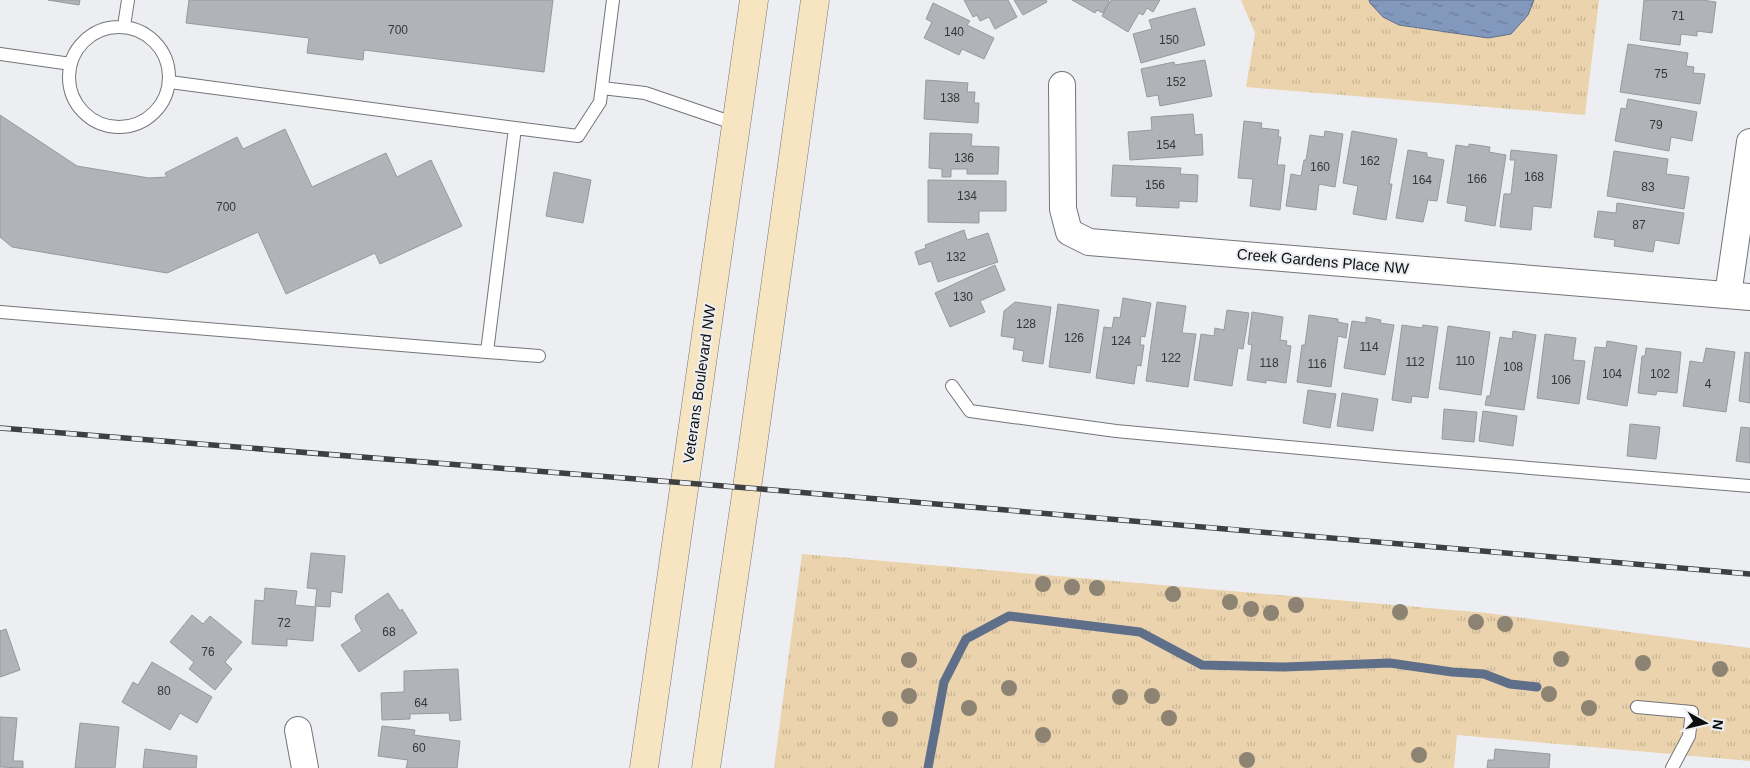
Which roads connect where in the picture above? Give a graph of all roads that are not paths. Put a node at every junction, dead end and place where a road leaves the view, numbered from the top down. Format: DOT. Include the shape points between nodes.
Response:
graph roads {
  1 [pos="128,0"];
  2 [pos="613,0"];
  3 [pos="754,0"];
  4 [pos="815,0"];
  5 [pos="124,26"];
  6 [pos="0,54"];
  7 [pos="71,64"];
  8 [pos="170,82"];
  9 [pos="1062,85"];
  10 [pos="602,88"];
  11 [pos="736,124"];
  12 [pos="515,128"];
  13 [pos="1750,142"];
  14 [pos="1739,296"];
  15 [pos="0,312"];
  16 [pos="487,352"];
  17 [pos="539,356"];
  18 [pos="952,386"];
  19 [pos="1750,486"];
  20 [pos="1637,707"];
  21 [pos="298,730"];
  22 [pos="305,768"];
  23 [pos="644,768"];
  24 [pos="706,768"];
  25 [pos="1672,768"];
  1 -- 5 [label="lane"];
  2 -- 10 [label="lane"];
  3 -- 11 [label="main road, Veterans Boulevard NW"];
  4 -- 24 [label="main road"];
  5 -- 7 [label="lane" via="104,28 87,37 74,53"];
  5 -- 8 [label="lane" via="143,32 159,45 168,62"];
  6 -- 7 [label="lane"];
  7 -- 8 [label="lane" via="68,72 70,92 79,109 94,122 114,128 133,126 151,117 164,101"];
  8 -- 12 [label="lane"];
  9 -- 14 [label="street, Creek Gardens Place NW" via="1062,209 1069,232 1089,242"];
  10 -- 11 [label="lane" via="645,92"];
  10 -- 12 [label="lane" via="600,102 578,136"];
  11 -- 23 [label="main road, Veterans Boulevard NW"];
  12 -- 16 [label="lane"];
  13 -- 14 [label="street"];
  15 -- 16 [label="lane"];
  16 -- 17 [label="lane"];
  18 -- 19 [label="lane" via="970,411 1116,432"];
  20 -- 25 [label="lane" via="1692,712 1689,736"];
  21 -- 22 [label="street"];
}
